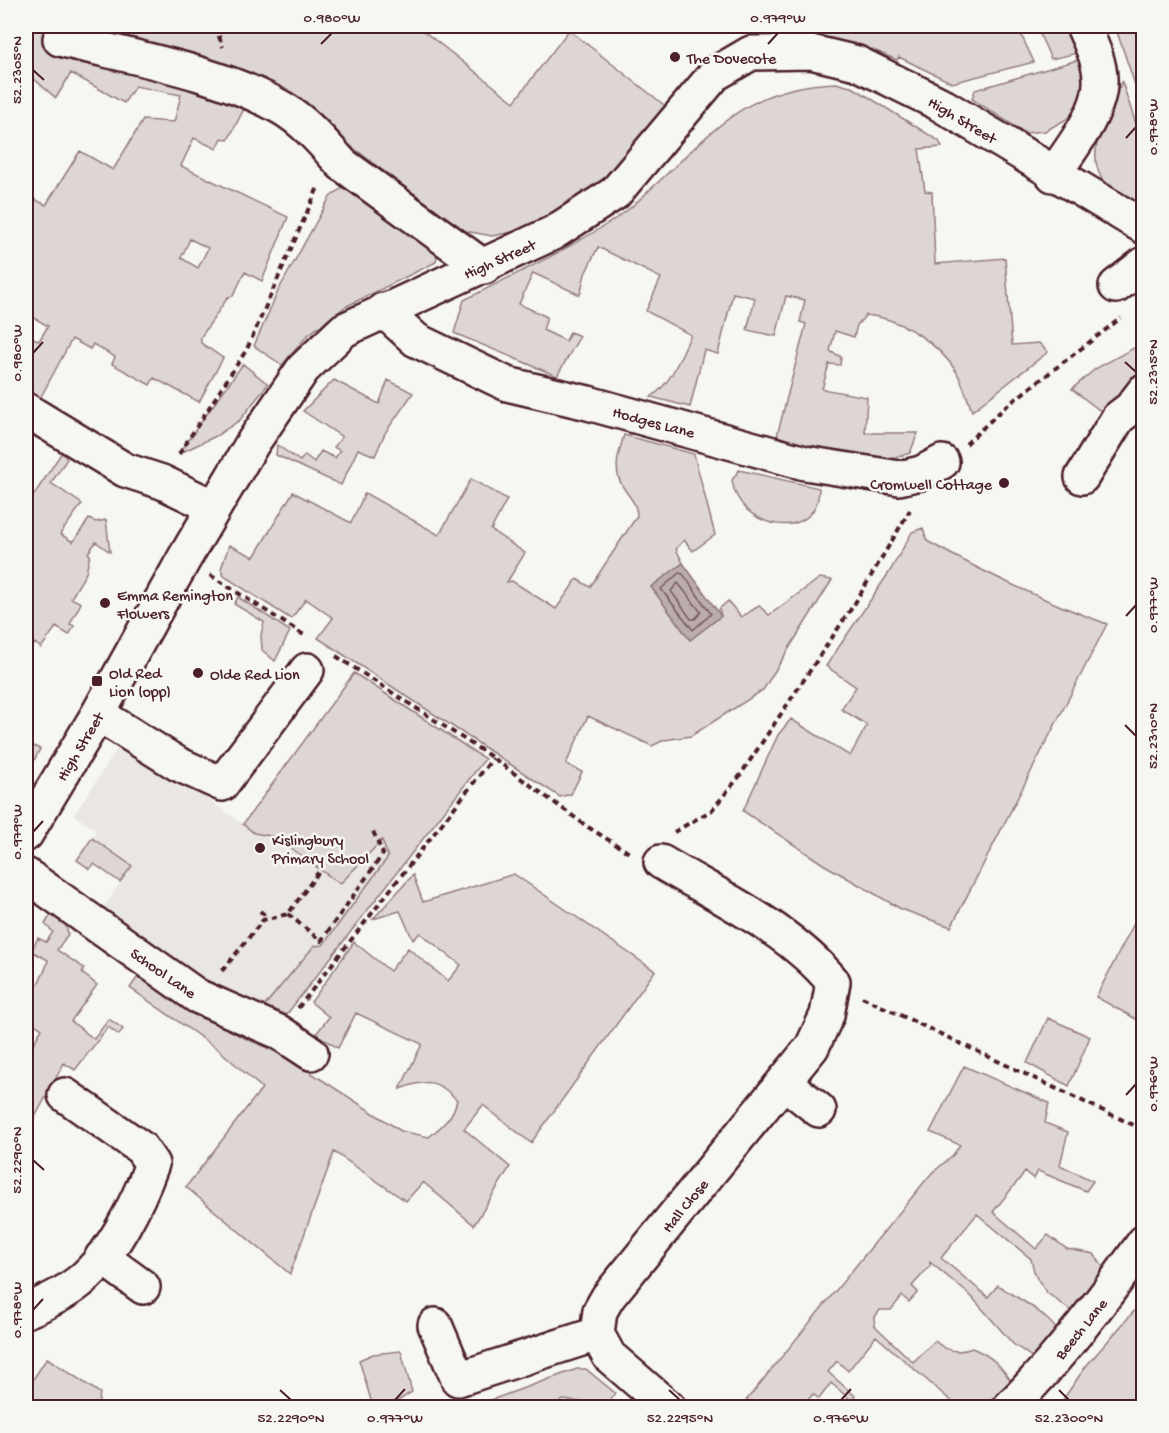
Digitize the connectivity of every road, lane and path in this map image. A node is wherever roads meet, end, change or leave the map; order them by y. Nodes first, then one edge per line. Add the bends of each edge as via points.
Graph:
1 (1083, 26) edge
2 (60, 39) dead end
3 (747, 39) edge
4 (334, 155) junction
5 (1053, 175) junction
6 (1143, 227) edge
7 (1143, 264) edge
8 (484, 267) junction
9 (1123, 299) joint
10 (383, 310) junction
11 (1143, 391) edge
12 (26, 410) edge
13 (178, 454) dead end
14 (942, 462) joint
15 (1082, 477) dead end
16 (912, 505) dead end
17 (214, 507) junction
18 (184, 559) junction
19 (315, 653) junction
20 (98, 714) junction
21 (493, 758) junction
22 (372, 829) dead end
23 (26, 834) edge
24 (661, 862) junction
25 (320, 870) dead end
26 (26, 875) edge
27 (260, 911) dead end
28 (288, 914) junction
29 (268, 919) junction
30 (833, 982) junction
31 (201, 997) junction
32 (279, 1032) junction
33 (311, 1053) dead end
34 (785, 1083) junction
35 (65, 1095) dead end
36 (819, 1110) dead end
37 (1143, 1130) edge
38 (1143, 1242) edge
39 (102, 1257) junction
40 (143, 1287) dead end
41 (26, 1311) edge
42 (435, 1325) dead end
43 (597, 1334) junction
44 (669, 1407) edge
45 (1009, 1407) edge

1 - 5 street via 1100,79 1097,97 1086,125
2 - 4 street via 215,80 282,108
3 - 5 street, High Street via 857,63 938,103
3 - 8 street, High Street via 615,193 553,233
4 - 8 street
4 - 13 path via 247,349
5 - 6 street, High Street
7 - 9 street
8 - 10 street, High Street
9 - 14 path
10 - 14 street, Hodges Lane via 416,340 507,384 805,462 899,478
10 - 17 street, High Street via 344,330 303,369
11 - 15 street via 1118,418
12 - 17 street via 125,471 162,482
16 - 24 path via 855,603 739,777 711,810 662,838
17 - 18 street, High Street
18 - 19 path
18 - 20 street, High Street
19 - 20 street via 222,784 178,764
19 - 21 path
20 - 23 street, High Street
21 - 24 path via 626,852
21 - 32 path
22 - 28 path via 383,854 321,941
24 - 30 street via 791,941 814,959
25 - 28 path
26 - 31 street, School Lane
27 - 29 path
28 - 29 path
29 - 31 path via 263,920
30 - 34 street, Hall Close via 828,1015 812,1047
30 - 37 path
31 - 32 street, School Lane
32 - 33 street, School Lane
34 - 36 street
34 - 43 street, Hall Close via 608,1297 600,1311
35 - 39 street via 141,1148 152,1164 140,1197
38 - 45 street, Beech Lane via 1103,1300 1036,1381
39 - 40 street
39 - 41 street via 79,1282
42 - 43 street via 458,1379
43 - 44 street via 609,1356

